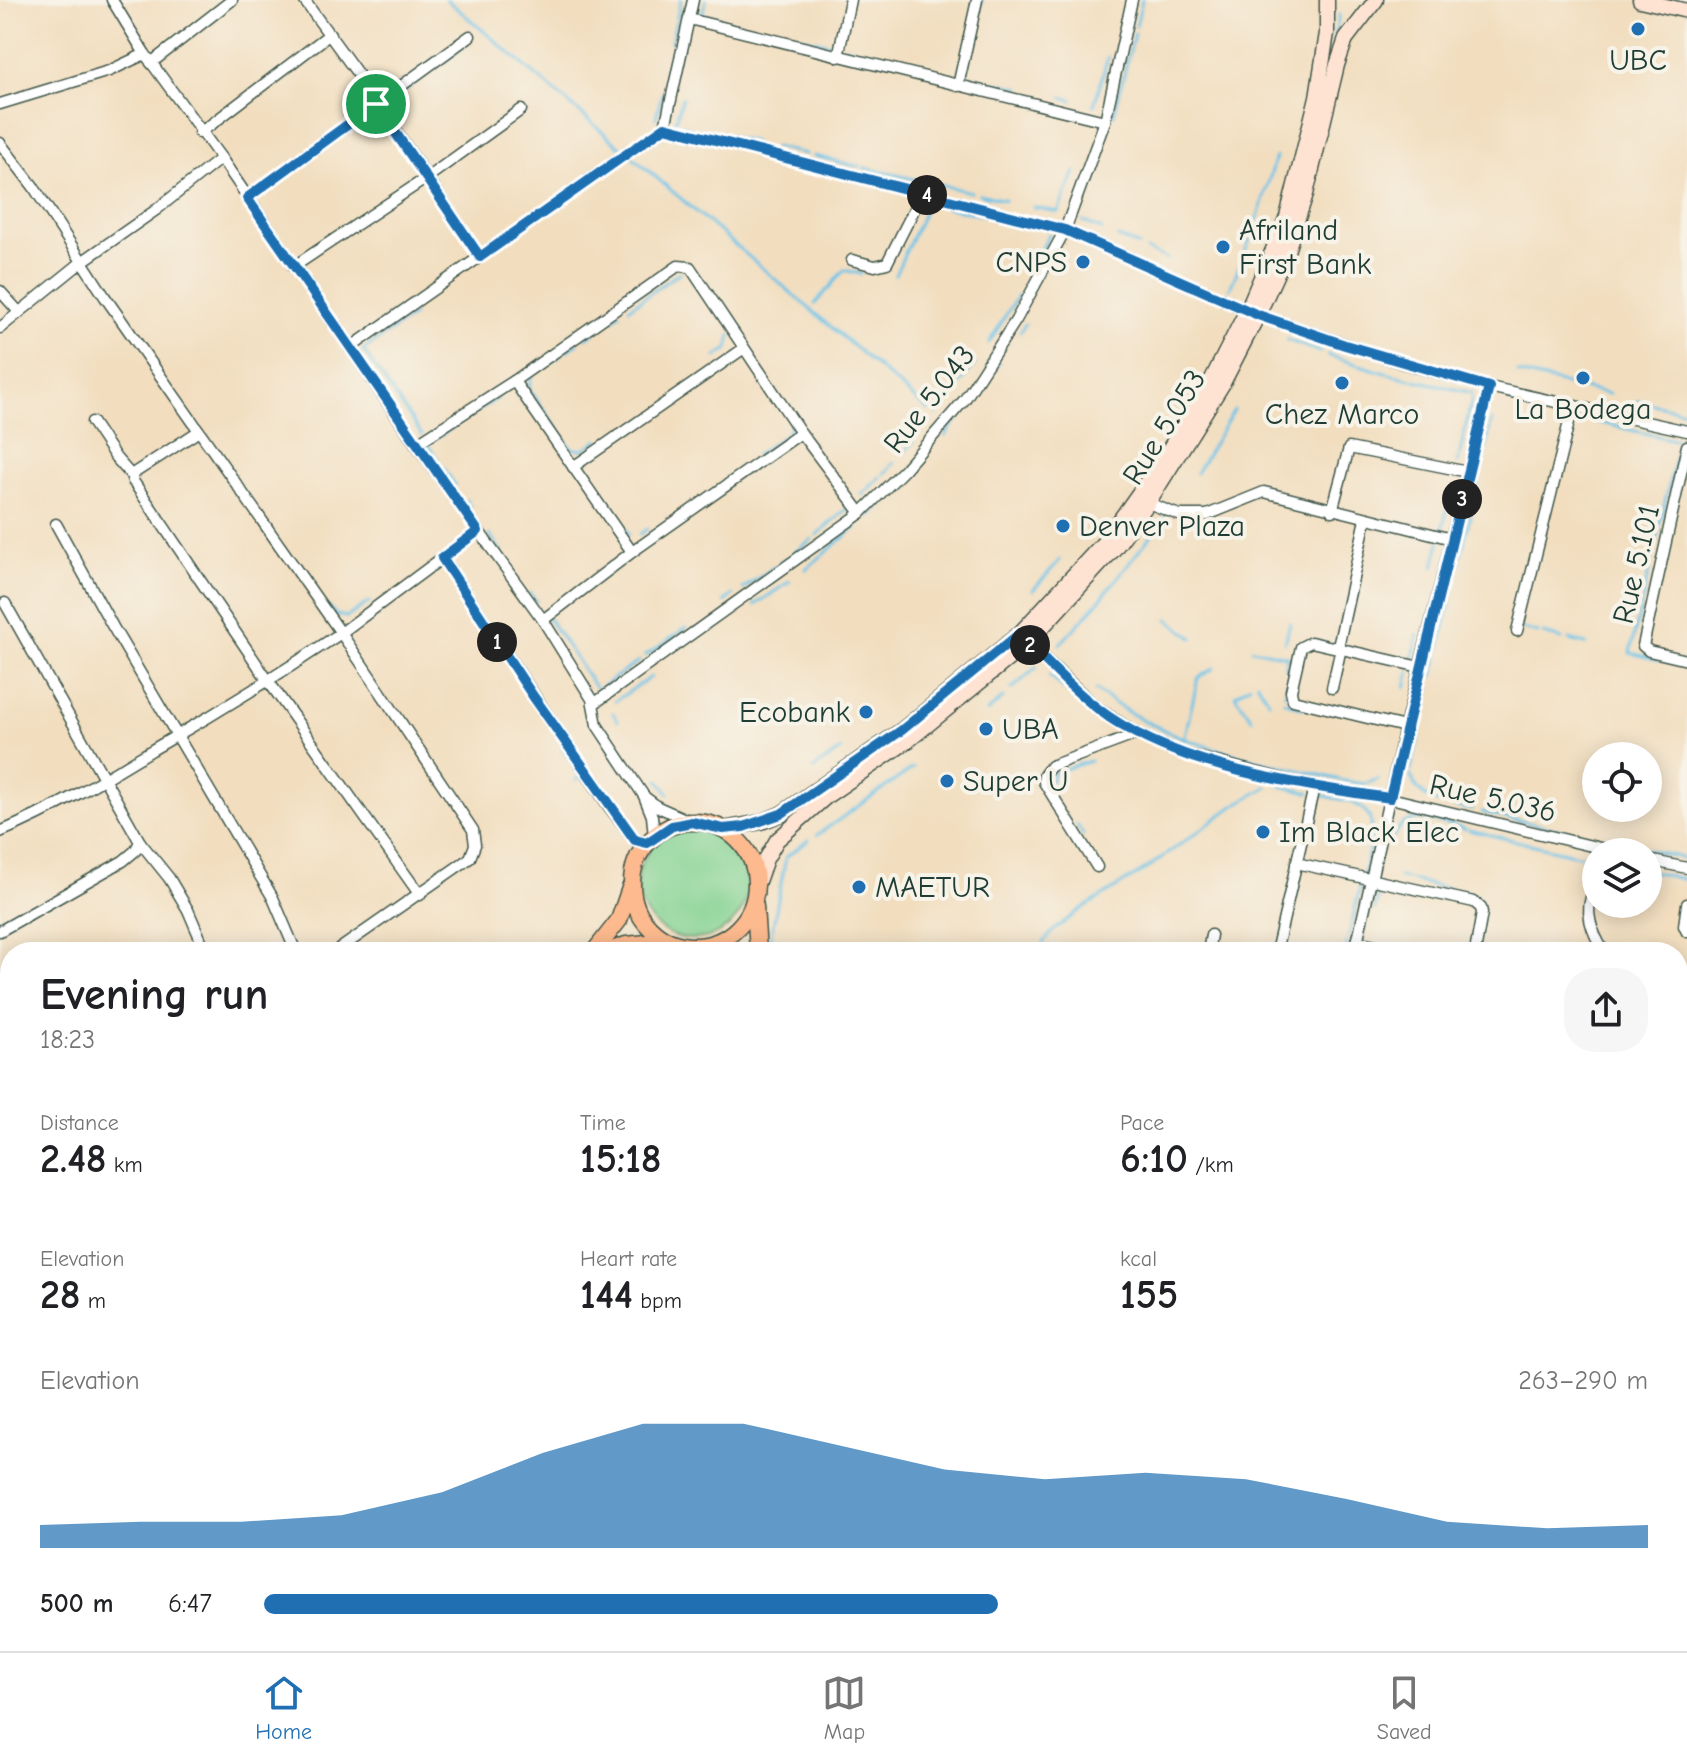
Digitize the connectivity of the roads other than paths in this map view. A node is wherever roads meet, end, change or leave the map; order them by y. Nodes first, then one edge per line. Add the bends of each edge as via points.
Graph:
1 (112, 0) edge
2 (232, 0) edge
3 (304, 0) edge
4 (693, 0) edge
5 (850, 0) edge
6 (977, 0) edge
7 (1132, 0) edge
8 (1327, 0) edge
9 (1376, 0) edge
10 (1640, 0) edge
11 (1687, 11) edge
12 (689, 19) junction
13 (330, 34) junction
14 (470, 36) dead end
15 (838, 57) junction
16 (148, 59) junction
17 (958, 86) junction
18 (0, 104) edge
19 (376, 104) junction
20 (521, 110) dead end
21 (1105, 121) junction
22 (665, 127) junction
23 (200, 133) junction
24 (0, 143) edge
25 (221, 158) junction
26 (428, 177) junction
27 (922, 194) junction
28 (247, 198) junction
29 (1065, 230) junction
30 (480, 257) junction
31 (852, 260) dead end
32 (83, 261) junction
33 (293, 267) junction
34 (0, 291) edge
35 (19, 312) junction
36 (1253, 312) junction
37 (0, 328) edge
38 (350, 348) junction
39 (743, 349) junction
40 (514, 381) junction
41 (1489, 387) junction
42 (1573, 406) junction
43 (92, 422) dead end
44 (199, 431) junction
45 (1687, 431) edge
46 (801, 433) junction
47 (416, 444) junction
48 (1687, 446) edge
49 (573, 467) junction
50 (1468, 472) junction
51 (131, 475) junction
52 (1148, 503) junction
53 (1332, 511) junction
54 (861, 513) junction
55 (1366, 519) junction
56 (56, 524) dead end
57 (478, 531) junction
58 (1452, 539) junction
59 (632, 552) junction
60 (442, 558) junction
61 (5, 603) dead end
62 (543, 620) junction
63 (1517, 631) dead end
64 (341, 633) junction
65 (1024, 638) junction
66 (1339, 648) junction
67 (1687, 660) edge
68 (1420, 667) junction
69 (269, 682) junction
70 (1332, 688) dead end
71 (595, 703) junction
72 (1405, 727) junction
73 (1137, 734) junction
74 (177, 736) junction
75 (103, 779) junction
76 (1314, 787) junction
77 (644, 796) junction
78 (1390, 798) junction
79 (692, 822) junction
80 (723, 829) junction
81 (0, 832) edge
82 (651, 839) junction
83 (140, 842) junction
84 (1582, 844) edge
85 (1296, 863) junction
86 (1662, 863) edge
87 (1097, 867) dead end
88 (1687, 868) edge
89 (1370, 880) junction
90 (631, 883) junction
91 (756, 893) junction
92 (420, 895) junction
93 (1687, 904) edge
94 (1590, 918) edge
95 (0, 931) edge
96 (1687, 932) edge
97 (1211, 935) dead end
98 (669, 941) junction
99 (202, 942) edge
100 (292, 942) edge
101 (350, 942) edge
102 (602, 942) edge
103 (647, 942) edge
104 (674, 942) edge
105 (717, 942) edge
106 (758, 942) edge
107 (1210, 942) edge
108 (1278, 942) edge
109 (1357, 942) edge
110 (1477, 942) edge
111 (1599, 942) edge

1 - 16 street
2 - 16 street
3 - 13 street
4 - 12 street
5 - 15 street
6 - 17 street
7 - 21 street, Rue 5.043
8 - 36 main road, Rue 5.053 via 1317,97 1295,191
9 - 36 main road, Rue 5.053 via 1346,39 1298,221
10 - 11 main road
12 - 15 street
12 - 22 street
13 - 19 street
13 - 23 street
14 - 19 street
15 - 17 street
16 - 18 street
16 - 23 street
17 - 21 street
19 - 26 street
19 - 28 street
20 - 26 street
21 - 29 street, Rue 5.043
22 - 27 street
22 - 30 street
23 - 25 street
24 - 32 street
25 - 28 street
25 - 32 street
26 - 30 street
26 - 33 street
27 - 29 street
27 - 31 street via 887,263 875,266
28 - 33 street
29 - 36 street
29 - 54 street, Rue 5.043 via 965,399
30 - 38 street
32 - 35 street
32 - 44 street
33 - 38 street
34 - 35 street
35 - 37 street
36 - 41 street
36 - 52 main road, Rue 5.053 via 1197,429
36 - 65 main road, Rue 5.053 via 1148,480
38 - 47 street
39 - 40 street via 684,265
39 - 46 street
39 - 49 street
40 - 47 street
40 - 49 street
41 - 42 street
41 - 50 street
42 - 45 street
42 - 63 street
43 - 51 street
44 - 51 street
44 - 64 street
46 - 54 street
46 - 59 street
47 - 57 street
48 - 67 street, Rue 5.101 via 1643,642 1649,651
49 - 59 street
50 - 53 street via 1349,448
50 - 58 street
51 - 69 street
52 - 53 street via 1179,515 1207,515 1264,492
52 - 65 main road, Rue 5.053 via 1115,548
53 - 55 street
54 - 71 street, Rue 5.043
55 - 58 street
55 - 66 street
56 - 74 street
57 - 60 street
57 - 62 street
58 - 68 street
59 - 62 street
60 - 64 street
60 - 82 street via 610,808 635,840
61 - 75 street
62 - 71 street
64 - 69 street
64 - 92 street via 475,837 470,858
65 - 73 street, Rue 5.036 via 1079,694
65 - 80 main road, Rue 5.053 via 781,814
65 - 91 main road, Rue 5.053 via 909,740 790,827 766,859
66 - 68 street
66 - 70 street
66 - 72 street via 1303,644 1293,700
68 - 72 street
69 - 74 street
69 - 92 street
71 - 77 street via 597,725
72 - 78 street
73 - 76 street, Rue 5.036 via 1177,752
73 - 87 street via 1051,766 1044,775
74 - 75 street
74 - 100 street via 273,898
75 - 81 street
75 - 83 street
76 - 78 street, Rue 5.036
76 - 85 street
77 - 79 street
77 - 82 street via 652,816
78 - 84 street, Rue 5.036
78 - 89 street
79 - 80 main road
79 - 82 main road
80 - 91 main road via 748,853
82 - 90 main road via 638,855
83 - 95 street via 123,861
83 - 99 street via 169,878
85 - 89 street
85 - 108 street
86 - 88 street
89 - 109 street
89 - 110 street via 1478,904 1482,913
90 - 98 main road via 641,918
90 - 102 main road via 619,920
91 - 105 main road via 746,919
91 - 106 main road
92 - 101 street
93 - 96 street
94 - 111 street
97 - 107 street
98 - 103 main road
98 - 104 main road

